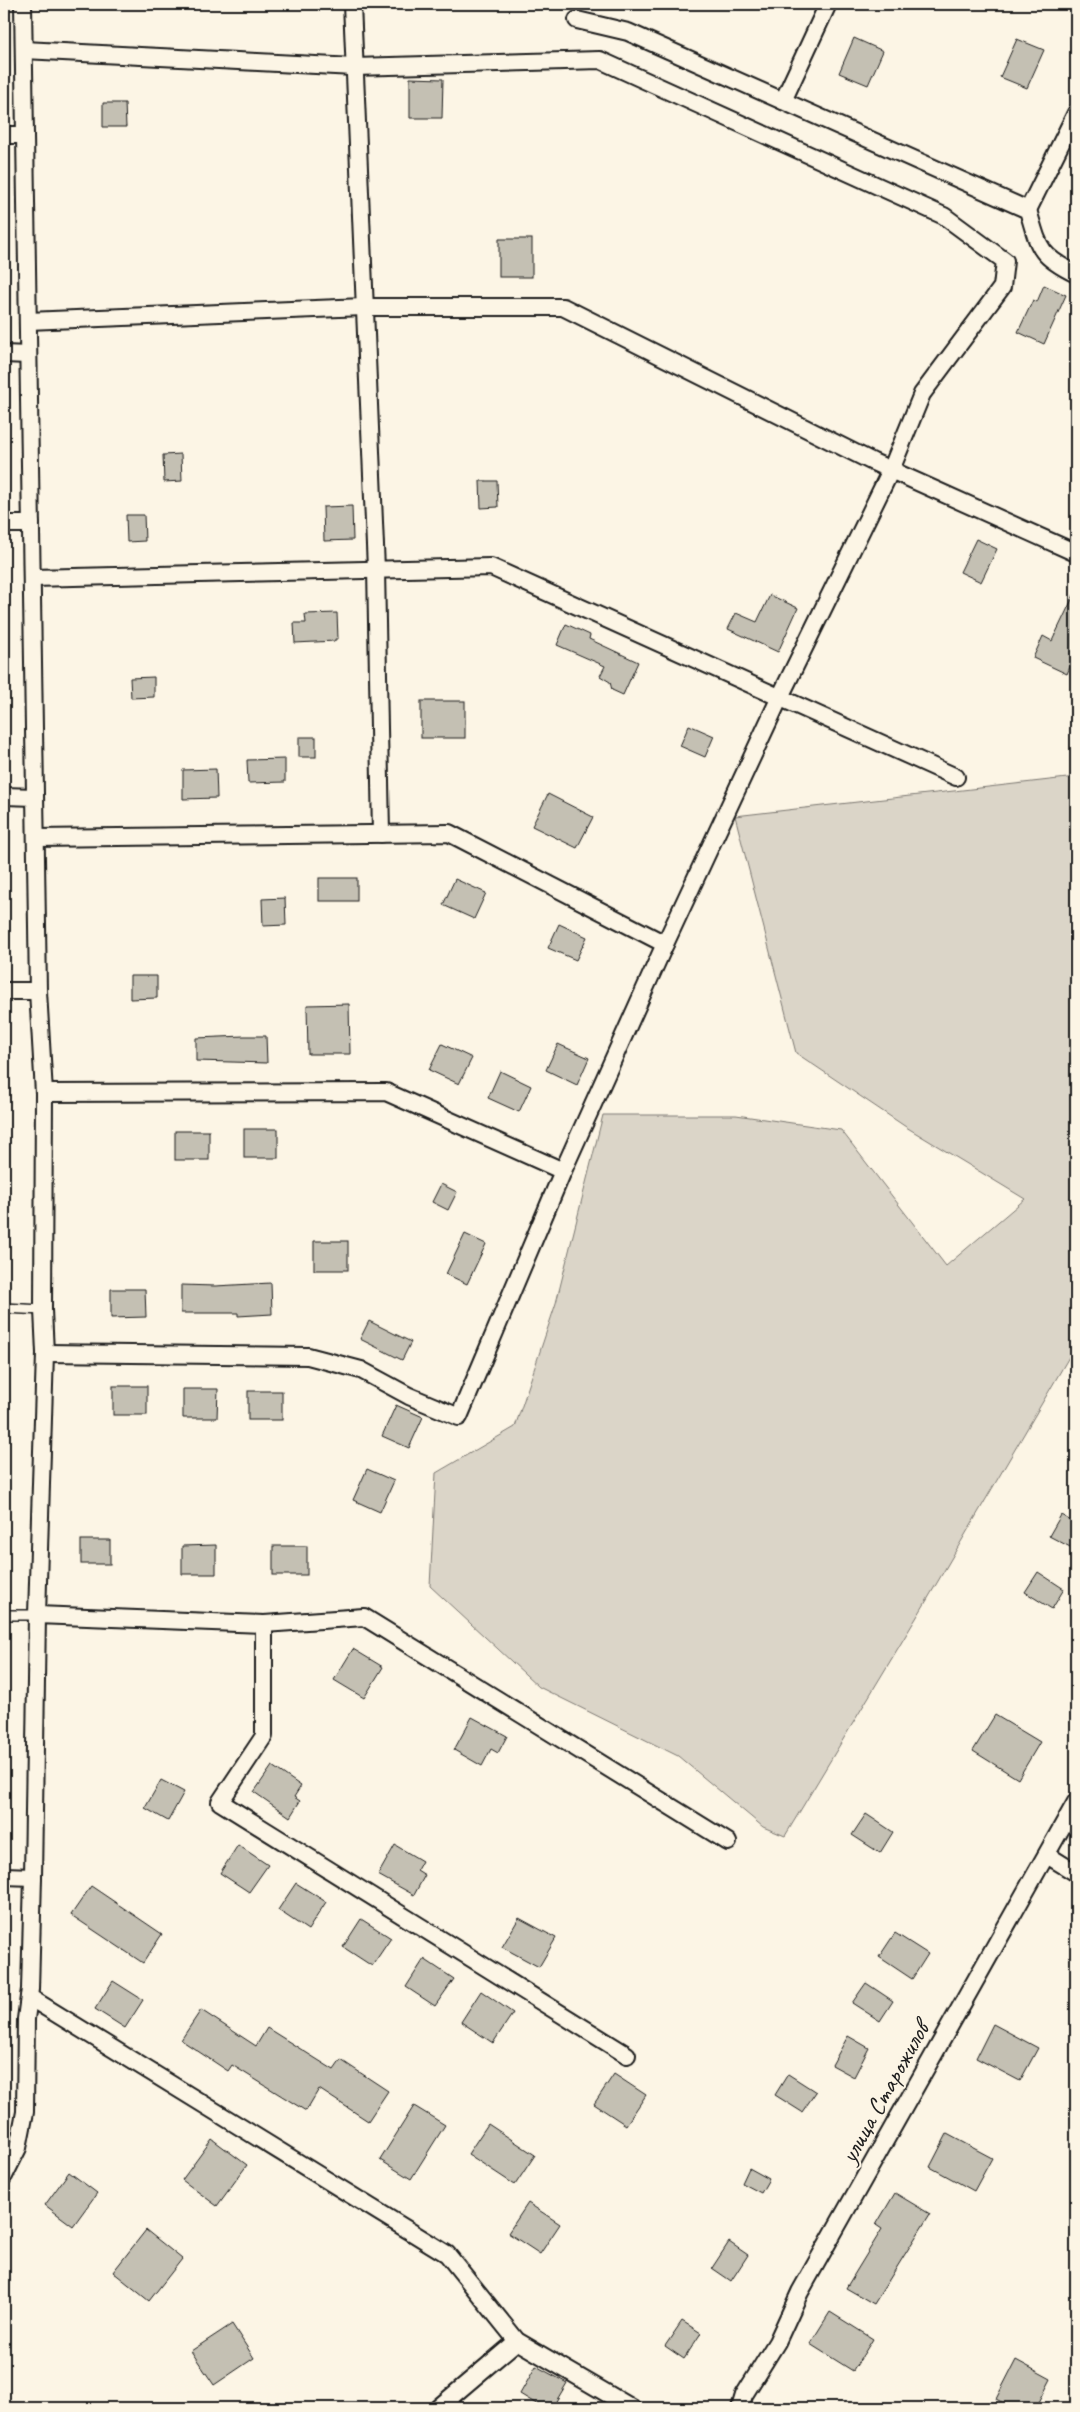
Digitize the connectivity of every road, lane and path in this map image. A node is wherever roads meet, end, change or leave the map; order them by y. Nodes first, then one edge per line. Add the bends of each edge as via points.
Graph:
1 (23, 4) edge
2 (352, 4) edge
3 (828, 4) edge
4 (577, 20) dead end
5 (24, 50) junction
6 (354, 67) junction
7 (783, 101) junction
8 (1076, 113) edge
9 (4, 135) edge
10 (25, 135) junction
11 (1028, 210) junction
12 (1076, 274) edge
13 (364, 307) junction
14 (28, 321) junction
15 (4, 354) edge
16 (28, 355) junction
17 (891, 470) junction
18 (4, 524) edge
19 (31, 524) junction
20 (1076, 554) edge
21 (376, 569) junction
22 (32, 578) junction
23 (780, 697) junction
24 (956, 777) dead end
25 (4, 796) edge
26 (35, 797) junction
27 (381, 834) junction
28 (36, 838) junction
29 (665, 944) junction
30 (4, 991) edge
31 (38, 991) junction
32 (44, 1092) junction
33 (563, 1171) junction
34 (4, 1308) edge
35 (43, 1310) junction
36 (46, 1353) junction
37 (4, 1615) edge
38 (37, 1615) junction
39 (264, 1624) junction
40 (1076, 1802) edge
41 (728, 1842) dead end
42 (1047, 1855) junction
43 (1076, 1873) edge
44 (4, 1876) edge
45 (33, 1877) junction
46 (29, 1997) junction
47 (626, 2055) dead end
48 (4, 2176) edge
49 (517, 2342) junction
50 (438, 2408) edge
51 (632, 2408) edge
52 (740, 2408) edge

1 - 5 street
2 - 6 street
3 - 7 street
4 - 7 street via 628,32
5 - 6 street
5 - 10 street
6 - 13 street
6 - 17 street via 600,60 952,221 1005,261 1002,287 922,394
7 - 11 street
8 - 11 street
9 - 10 street
10 - 14 street
11 - 12 street via 1039,248 1055,264
13 - 14 street
13 - 17 street via 563,307
13 - 21 street
14 - 16 street
15 - 16 street
16 - 19 street
17 - 20 street
17 - 23 street
18 - 19 street
19 - 22 street
21 - 22 street
21 - 23 street via 491,567
21 - 27 street
22 - 26 street
23 - 24 street
23 - 29 street
25 - 26 street
26 - 28 street
27 - 28 street
27 - 29 street via 449,834
28 - 31 street
29 - 33 street
30 - 31 street
31 - 32 street
32 - 33 street via 386,1092
32 - 35 street
33 - 36 street via 459,1417 408,1396 361,1370 308,1356
34 - 35 lane
35 - 36 street
36 - 38 street
37 - 38 lane
38 - 39 street
38 - 45 street
39 - 41 street via 364,1617
39 - 47 street via 264,1736 220,1802
40 - 42 street, улица Старожилов
42 - 43 street
42 - 52 street, улица Старожилов via 800,2292 778,2342 744,2395
44 - 45 street
45 - 46 street
46 - 48 street via 25,2112 18,2148
46 - 49 street via 447,2254
49 - 50 street
49 - 51 street

